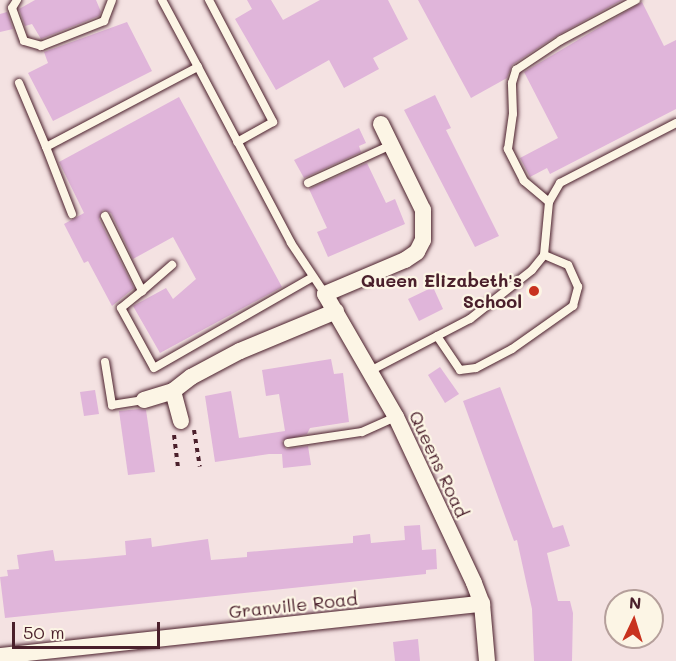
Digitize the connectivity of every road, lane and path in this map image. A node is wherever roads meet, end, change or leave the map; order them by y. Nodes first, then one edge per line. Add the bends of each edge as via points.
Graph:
1 (16, 0) edge
2 (112, 0) edge
3 (209, 0) edge
4 (636, 0) edge
5 (165, 1) edge
6 (198, 67) junction
7 (19, 83) dead end
8 (676, 123) edge
9 (381, 124) dead end
10 (237, 142) junction
11 (391, 145) junction
12 (46, 147) junction
13 (308, 183) dead end
14 (549, 202) junction
15 (72, 214) dead end
16 (105, 216) dead end
17 (544, 255) junction
18 (172, 265) dead end
19 (313, 277) junction
20 (142, 291) junction
21 (325, 294) junction
22 (336, 311) junction
23 (437, 336) junction
24 (105, 362) dead end
25 (370, 371) junction
26 (173, 391) junction
27 (144, 400) joint
28 (396, 417) junction
29 (181, 421) junction
30 (288, 442) dead end
31 (200, 467) dead end
32 (178, 470) dead end
33 (482, 604) junction
34 (0, 656) edge
35 (487, 661) edge

1 - 2 lane via 12,8 24,42 41,46 104,21
3 - 10 lane via 273,122
4 - 14 lane via 561,40 516,70 508,149 524,181
5 - 6 lane
6 - 10 lane
6 - 12 lane
7 - 12 lane
8 - 14 lane via 560,183
9 - 11 street
10 - 19 lane
11 - 13 lane
11 - 21 street via 423,210 423,240 405,260
12 - 15 lane
14 - 17 lane
16 - 20 lane
17 - 23 lane via 515,286 470,319
17 - 23 lane via 568,265 578,287 573,306 512,349 476,368 460,370
18 - 20 lane
19 - 20 lane via 153,368 121,308
19 - 21 lane
21 - 22 street, Queens Road
22 - 25 street, Queens Road
22 - 26 street via 240,351
23 - 25 lane
24 - 27 lane via 112,405
25 - 28 street, Queens Road
26 - 27 street
26 - 29 street
28 - 30 lane via 362,432
28 - 33 street, Queens Road
29 - 31 path via 193,420
29 - 32 path via 173,423
33 - 34 street, Granville Road
33 - 35 street, Queens Road

